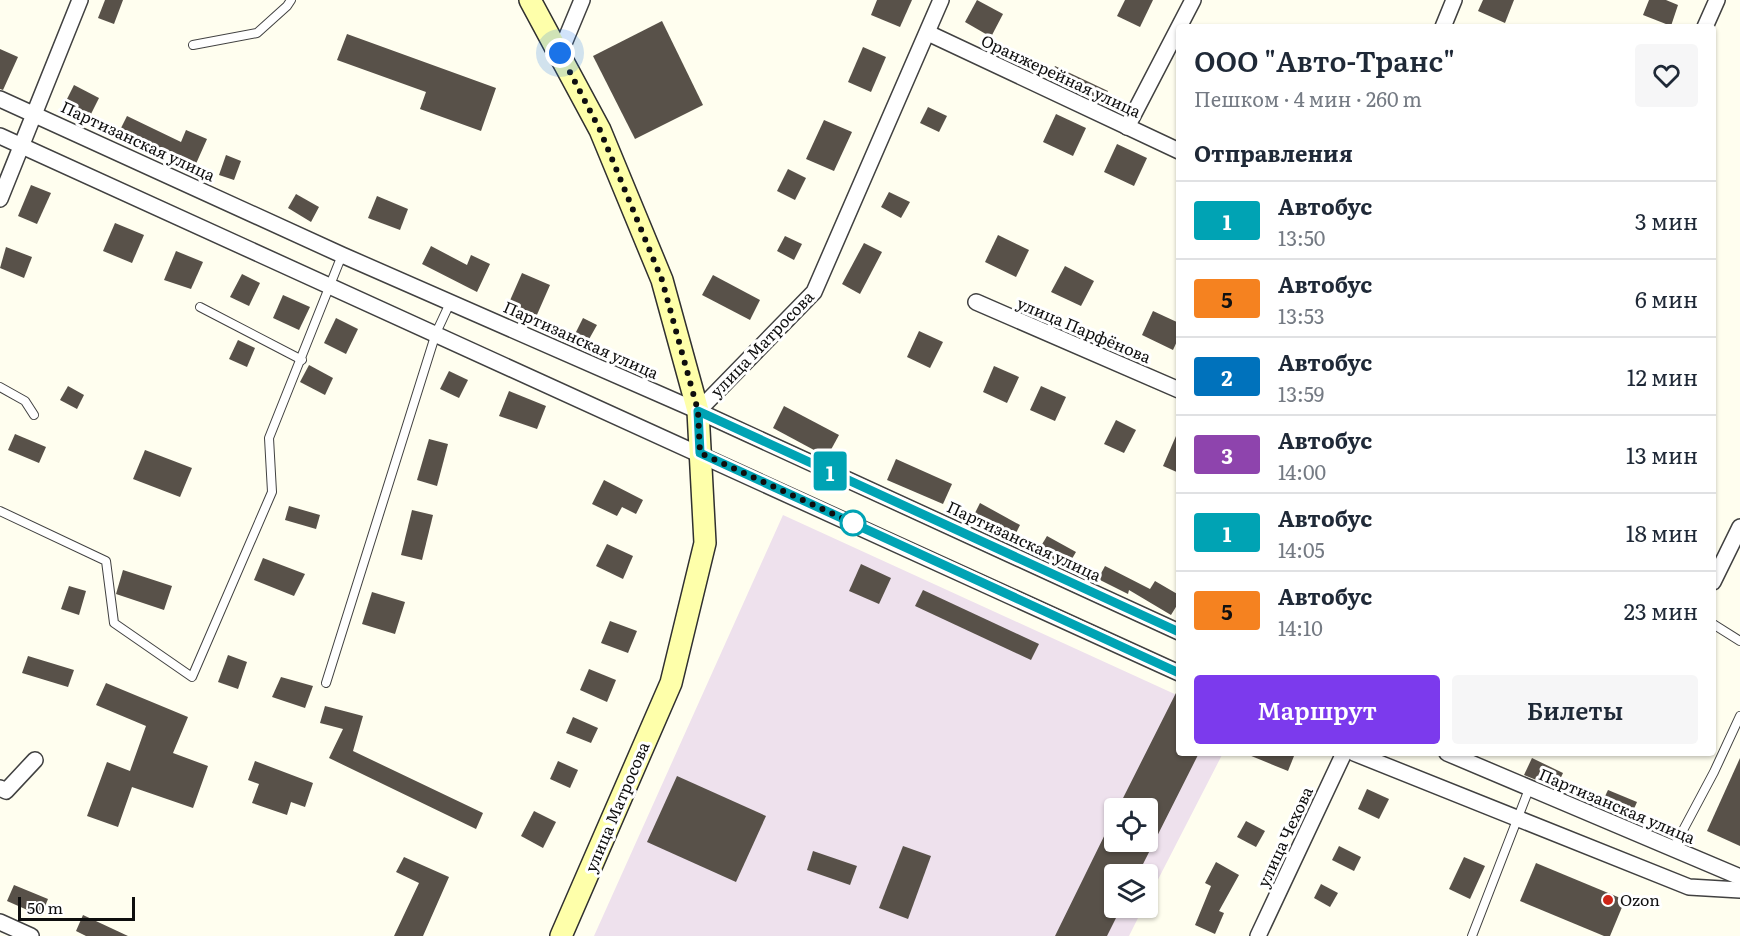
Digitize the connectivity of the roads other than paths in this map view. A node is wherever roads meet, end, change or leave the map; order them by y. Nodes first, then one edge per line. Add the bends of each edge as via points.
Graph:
1 (80, 0) edge
2 (291, 0) edge
3 (530, 0) edge
4 (582, 0) edge
5 (941, 0) edge
6 (1193, 0) edge
7 (1454, 0) edge
8 (1717, 0) edge
9 (1181, 24) edge
10 (1444, 24) edge
11 (1706, 24) edge
12 (928, 33) junction
13 (1176, 33) edge
14 (193, 45) dead end
15 (560, 53) junction
16 (0, 99) edge
17 (36, 114) junction
18 (1127, 127) junction
19 (0, 136) edge
20 (22, 146) junction
21 (1176, 150) edge
22 (0, 199) edge
23 (342, 255) junction
24 (329, 285) junction
25 (976, 302) dead end
26 (450, 303) junction
27 (200, 307) dead end
28 (435, 333) junction
29 (302, 360) junction
30 (0, 387) edge
31 (1176, 389) edge
32 (698, 411) junction
33 (34, 415) dead end
34 (700, 453) junction
35 (0, 511) edge
36 (1740, 527) edge
37 (1716, 576) edge
38 (1716, 626) edge
39 (1176, 631) edge
40 (1740, 641) edge
41 (1176, 672) edge
42 (326, 683) dead end
43 (1740, 716) edge
44 (1343, 756) edge
45 (1361, 756) edge
46 (1454, 756) edge
47 (35, 760) dead end
48 (0, 788) edge
49 (1529, 789) junction
50 (1518, 819) junction
51 (1672, 849) junction
52 (1740, 877) edge
53 (1740, 890) edge
54 (0, 922) edge
55 (31, 936) edge
56 (561, 936) edge
57 (1258, 936) edge
58 (1472, 936) edge

1 - 17 street
2 - 14 lane via 257,33
3 - 15 main road
4 - 15 street
5 - 12 street, улица Матросова
6 - 9 street
7 - 10 street
8 - 11 street
12 - 18 street, Оранжерейная улица
12 - 32 street, улица Матросова via 814,292
13 - 18 street
15 - 32 main road via 600,130 662,280
16 - 17 street, Партизанская улица
17 - 20 street
17 - 23 street, Партизанская улица
18 - 21 street, Оранжерейная улица
19 - 20 street
20 - 22 street
20 - 24 street
23 - 24 lane
23 - 26 street, Партизанская улица
24 - 28 street
24 - 29 lane
25 - 31 street, улица Парфёнова
26 - 28 lane
26 - 32 street, Партизанская улица
27 - 29 lane
28 - 34 street
28 - 42 lane
29 - 35 lane via 269,438 272,492 192,677 114,623 106,561
30 - 33 lane via 26,401
32 - 34 main road, улица Матросова
32 - 39 street, Партизанская улица
34 - 41 street
34 - 56 main road, улица Матросова via 705,543 671,683
36 - 37 street
38 - 40 lane
43 - 51 lane
44 - 57 street, улица Чехова
45 - 50 street
46 - 49 street, Партизанская улица
47 - 48 street via 6,791
49 - 50 lane
49 - 51 street, Партизанская улица
50 - 53 street via 1689,887
50 - 58 lane
51 - 52 street, Партизанская улица
54 - 55 street

